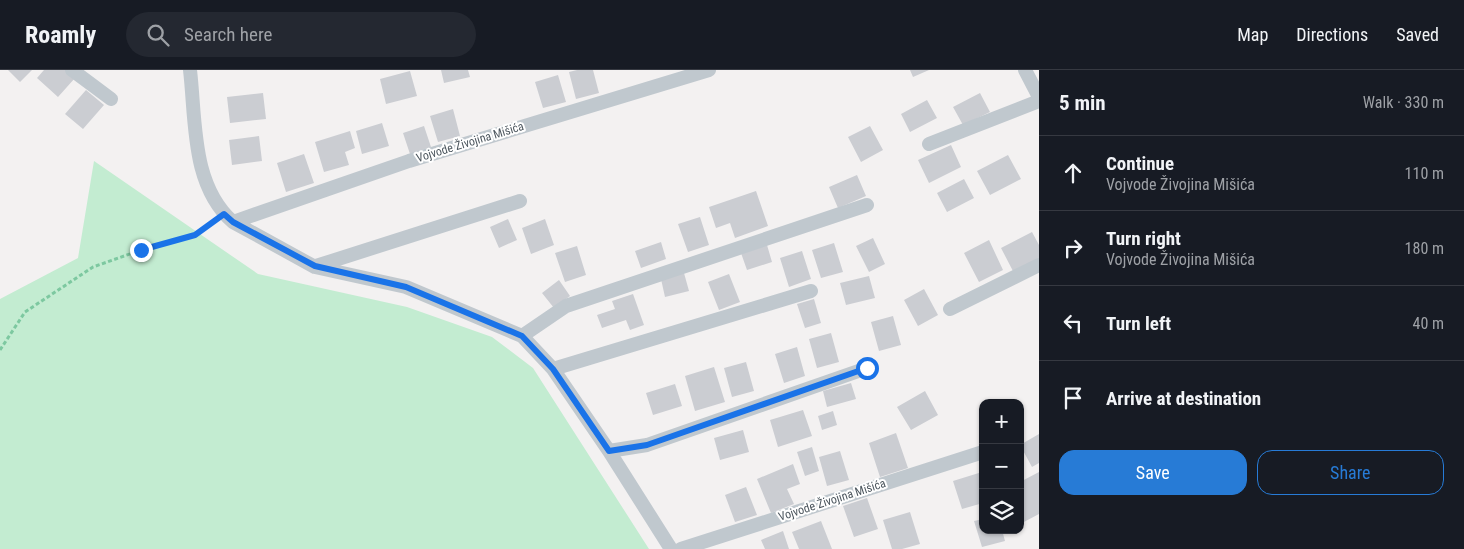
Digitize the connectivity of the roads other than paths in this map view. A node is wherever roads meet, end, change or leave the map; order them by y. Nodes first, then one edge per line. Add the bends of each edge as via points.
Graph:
1 (72, 70) edge
2 (190, 70) edge
3 (709, 70) edge
4 (1025, 70) edge
5 (1039, 97) edge
6 (111, 99) dead end
7 (1039, 101) edge
8 (929, 144) dead end
9 (520, 201) dead end
10 (867, 206) dead end
11 (228, 218) junction
12 (1039, 265) edge
13 (315, 266) junction
14 (811, 291) dead end
15 (950, 309) dead end
16 (522, 336) junction
17 (867, 368) dead end
18 (553, 369) junction
19 (609, 451) junction
20 (979, 453) edge
21 (671, 549) edge
22 (680, 549) edge

1 - 6 street
2 - 11 street via 201,167 210,196
3 - 11 street, Vojvode Živojina Mišića
4 - 5 street
7 - 8 street
9 - 13 street
10 - 16 street via 566,306
11 - 13 street
12 - 15 street
13 - 16 street via 406,287
14 - 18 street
16 - 18 street
17 - 19 street via 647,445
18 - 19 street
19 - 21 street
20 - 22 street, Vojvode Živojina Mišića

